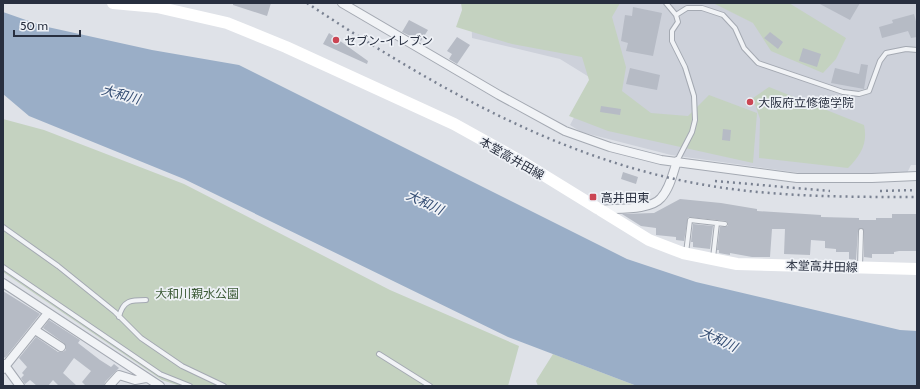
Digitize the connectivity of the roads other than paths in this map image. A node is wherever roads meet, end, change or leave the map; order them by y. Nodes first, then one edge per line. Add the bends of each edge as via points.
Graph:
1 (113, 3) edge
2 (342, 3) edge
3 (666, 3) edge
4 (676, 15) junction
5 (917, 50) edge
6 (677, 161) junction
7 (917, 176) edge
8 (599, 210) junction
9 (717, 223) junction
10 (725, 224) dead end
11 (3, 227) edge
12 (861, 231) dead end
13 (686, 254) junction
14 (713, 259) junction
15 (3, 267) edge
16 (860, 268) junction
17 (917, 269) edge
18 (3, 283) edge
19 (146, 300) dead end
20 (48, 313) junction
21 (119, 317) junction
22 (35, 330) junction
23 (61, 347) dead end
24 (379, 354) dead end
25 (4, 367) edge
26 (146, 378) junction
27 (20, 386) edge
28 (109, 386) edge
29 (160, 386) edge
30 (190, 386) edge
31 (224, 386) edge
32 (430, 386) edge

1 - 8 main road, 本堂高井田線 via 158,7 227,23 286,47 454,124 524,163
2 - 6 street via 565,131 610,147 661,160
3 - 4 lane
4 - 5 lane via 687,8 702,8 723,15 736,28 744,48 758,63 843,92 859,94 869,91 886,53 906,48
4 - 6 lane via 678,22 672,31 672,40 685,67 694,96 695,120 692,132
6 - 7 street via 797,178
6 - 8 street via 661,199 647,206
8 - 13 main road, 本堂高井田線 via 649,240
9 - 10 lane
9 - 13 lane via 690,220
9 - 14 lane
11 - 21 lane via 58,266
12 - 16 lane
13 - 14 main road, 本堂高井田線
14 - 16 main road, 本堂高井田線 via 737,264
15 - 30 lane via 160,374
16 - 17 main road, 本堂高井田線
18 - 20 street
19 - 21 lane via 131,300 121,308
20 - 22 street
20 - 26 street
21 - 31 lane via 141,338 182,366
22 - 23 street
22 - 25 street
24 - 32 lane
25 - 27 street
26 - 28 street via 135,380 119,375
26 - 29 street

